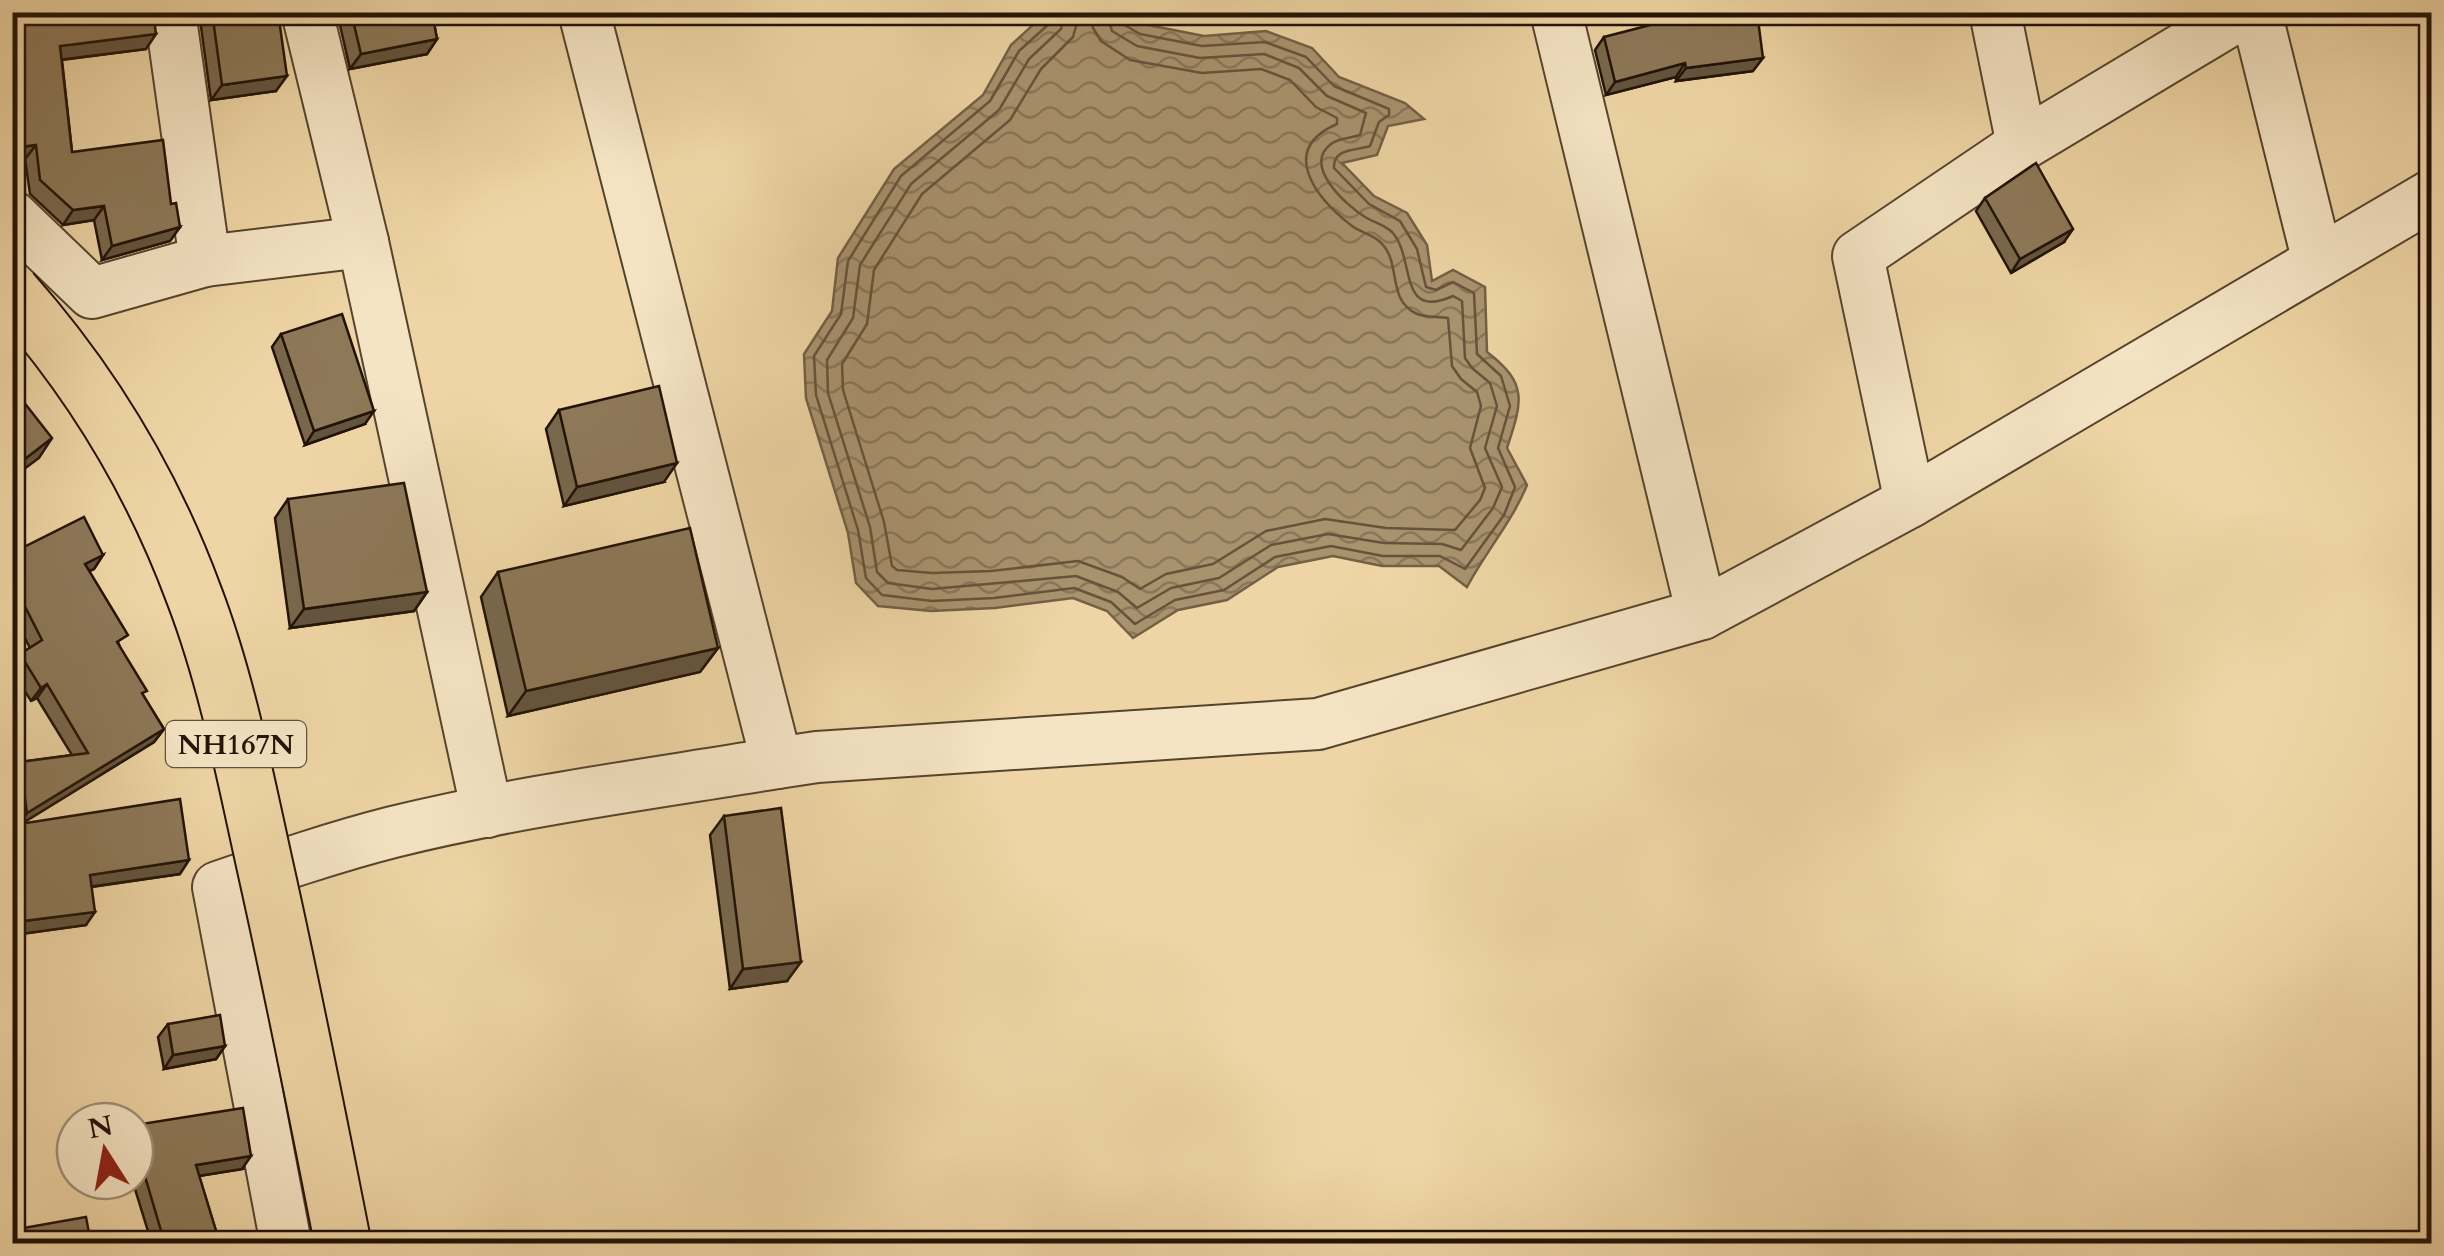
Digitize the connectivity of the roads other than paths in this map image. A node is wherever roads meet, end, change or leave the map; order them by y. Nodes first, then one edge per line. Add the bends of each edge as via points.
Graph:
1 (170, 12) edge
2 (307, 12) edge
3 (584, 12) edge
4 (1556, 12) edge
5 (1995, 12) edge
6 (2244, 12) edge
7 (2256, 12) edge
8 (2022, 145) junction
9 (2432, 195) edge
10 (12, 216) edge
11 (364, 242) junction
12 (205, 262) junction
13 (2318, 262) junction
14 (12, 292) edge
15 (1910, 502) junction
16 (1702, 614) junction
17 (778, 762) junction
18 (487, 812) junction
19 (286, 1244) edge
20 (343, 1244) edge

1 - 12 street
2 - 11 street
3 - 17 street
4 - 16 street
5 - 8 street
6 - 8 street
7 - 13 street
8 - 15 street via 1858,256
9 - 13 street
10 - 12 street via 92,293
11 - 12 street
11 - 18 street
13 - 15 street
14 - 20 highway, NH167N, bridge via 54,338 110,422 195,597 250,801
15 - 16 street
16 - 17 street via 1318,724
17 - 18 street
18 - 19 street via 315,853 218,887

